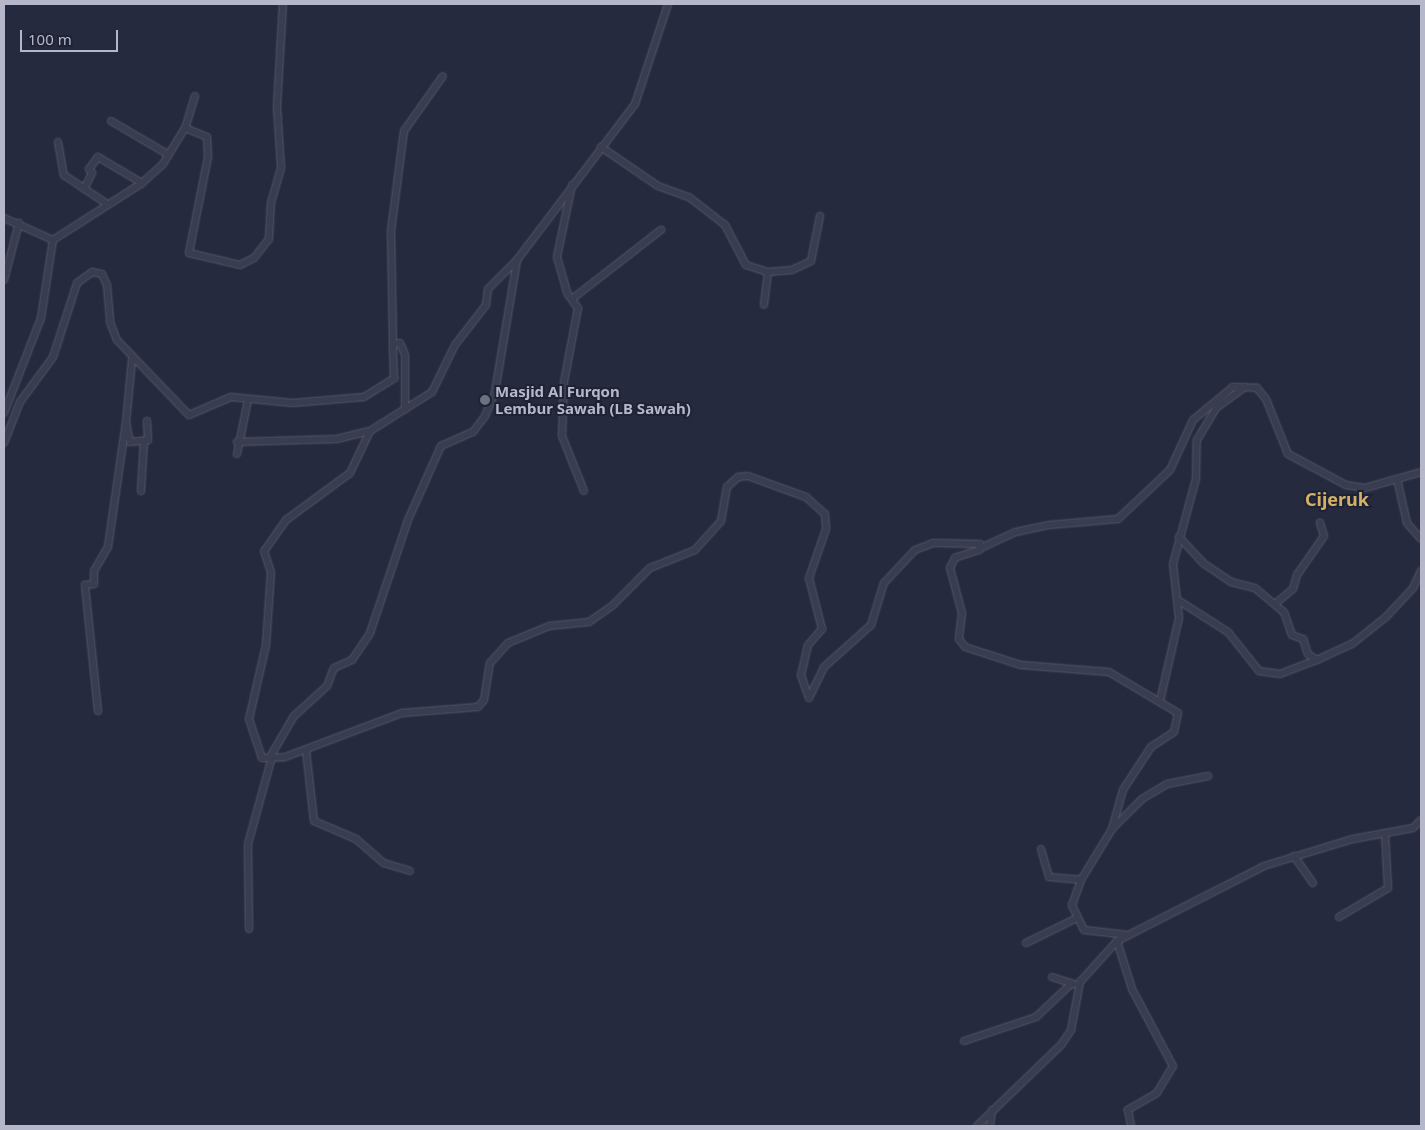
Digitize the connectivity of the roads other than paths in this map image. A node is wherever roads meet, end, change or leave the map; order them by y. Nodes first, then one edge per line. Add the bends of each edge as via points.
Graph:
1 (283, 4) edge
2 (668, 4) edge
3 (443, 76) dead end
4 (195, 96) dead end
5 (112, 120) dead end
6 (185, 128) junction
7 (58, 142) dead end
8 (601, 147) junction
9 (169, 155) junction
10 (142, 183) junction
11 (573, 183) junction
12 (84, 189) junction
13 (107, 204) junction
14 (820, 216) dead end
15 (4, 218) edge
16 (19, 223) junction
17 (661, 230) dead end
18 (53, 240) junction
19 (517, 260) junction
20 (768, 272) junction
21 (4, 280) edge
22 (572, 299) junction
23 (764, 305) dead end
24 (393, 344) junction
25 (132, 360) junction
26 (1247, 386) junction
27 (248, 400) junction
28 (405, 409) junction
29 (4, 412) edge
30 (147, 421) dead end
31 (126, 422) junction
32 (370, 432) junction
33 (144, 441) junction
34 (237, 442) junction
35 (4, 443) edge
36 (237, 454) dead end
37 (1421, 472) edge
38 (1396, 479) junction
39 (141, 490) dead end
40 (584, 491) dead end
41 (1320, 523) dead end
42 (1179, 537) junction
43 (1421, 539) edge
44 (981, 548) junction
45 (1421, 571) edge
46 (1181, 602) junction
47 (1275, 604) junction
48 (1318, 660) junction
49 (1160, 701) junction
50 (98, 711) dead end
51 (306, 750) junction
52 (271, 757) junction
53 (1208, 776) dead end
54 (1421, 820) edge
55 (1112, 829) junction
56 (1385, 833) junction
57 (1041, 849) dead end
58 (1294, 856) junction
59 (410, 872) dead end
60 (1081, 880) junction
61 (1313, 883) dead end
62 (1339, 917) dead end
63 (1077, 918) junction
64 (249, 929) dead end
65 (1132, 935) junction
66 (1117, 941) junction
67 (1026, 943) dead end
68 (1052, 977) dead end
69 (1080, 982) junction
70 (1071, 984) junction
71 (964, 1040) dead end
72 (992, 1109) junction
73 (977, 1126) edge
74 (990, 1126) edge
75 (1131, 1126) edge

1 - 6 street via 277,107 281,167 271,203 269,239 254,258 240,265 189,255 205,180 207,140
2 - 8 street via 635,104
3 - 24 street via 404,131 390,231
4 - 6 street
5 - 9 street
6 - 9 street
7 - 12 street via 64,175
8 - 11 street
8 - 20 street via 658,186 689,196 711,212 725,226 746,265
9 - 10 street
10 - 12 street via 100,157 90,168 92,174
10 - 13 street
11 - 19 street
11 - 22 street via 557,257
12 - 13 street
13 - 18 street
14 - 20 street via 811,261 792,270
15 - 16 street
16 - 18 street
16 - 21 street
17 - 22 street
18 - 29 street via 41,318
19 - 28 street via 488,288 486,305 456,345 432,392
19 - 52 street via 495,392 485,416 474,432 441,446 408,520 370,633 352,660 334,668 327,686 294,716
20 - 23 street
22 - 40 street via 578,321 564,382 562,436
24 - 27 street via 394,378 364,397 293,403
24 - 28 street via 400,343 405,355
25 - 27 street via 189,415 231,398
25 - 31 street
25 - 35 street via 110,322 105,279 96,272 85,274 74,288 53,357 20,402
26 - 38 street via 1266,399 1282,445 1294,458 1356,488
26 - 42 street via 1216,408 1202,430 1196,478
26 - 44 street via 1233,387 1207,404 1182,439 1170,470 1118,519 1049,525 1016,532
27 - 34 street
28 - 32 street
30 - 33 street
31 - 33 street via 130,442
31 - 50 street via 108,547 94,571 94,584 85,586
32 - 34 street via 331,439
32 - 52 street via 350,473 286,520 264,552 271,572 266,646 249,724 258,754
33 - 39 street
34 - 36 street
37 - 38 street
38 - 43 street via 1407,523
41 - 47 street via 1324,536 1297,575 1293,589
42 - 46 street via 1173,564
42 - 47 street via 1203,563 1231,582 1255,588
44 - 49 street via 955,558 950,568 962,612 962,645 1021,665 1109,672
44 - 51 street via 933,544 916,550 884,583 870,625 824,668 813,696 808,698 801,676 803,657 822,629 810,578 826,529 825,514 806,497 748,476 738,476 727,487 721,520 695,550 650,568 589,622 549,626 508,643 490,663 484,700 478,707 402,713
45 - 48 street via 1413,588 1386,617 1352,644
46 - 48 street via 1228,632 1259,671 1280,674
46 - 49 street
47 - 48 street via 1287,615 1292,635 1304,639 1308,654
49 - 55 street via 1178,713 1177,727 1155,743 1125,785
51 - 52 street
51 - 59 street via 314,820 356,839 384,863
52 - 64 street via 248,844
53 - 55 street via 1167,784 1142,799
54 - 56 street via 1413,828
55 - 60 street
56 - 58 street
56 - 62 street via 1388,888
57 - 60 street via 1049,877
58 - 61 street
58 - 65 street via 1264,866
60 - 63 street via 1072,905
63 - 65 street via 1088,932
63 - 67 street
65 - 66 street
66 - 69 street via 1092,963
66 - 75 street via 1132,989 1173,1066 1156,1093 1128,1110
68 - 70 street
69 - 70 street
69 - 72 street via 1071,1030
70 - 71 street via 1036,1017
72 - 73 street
72 - 74 street

